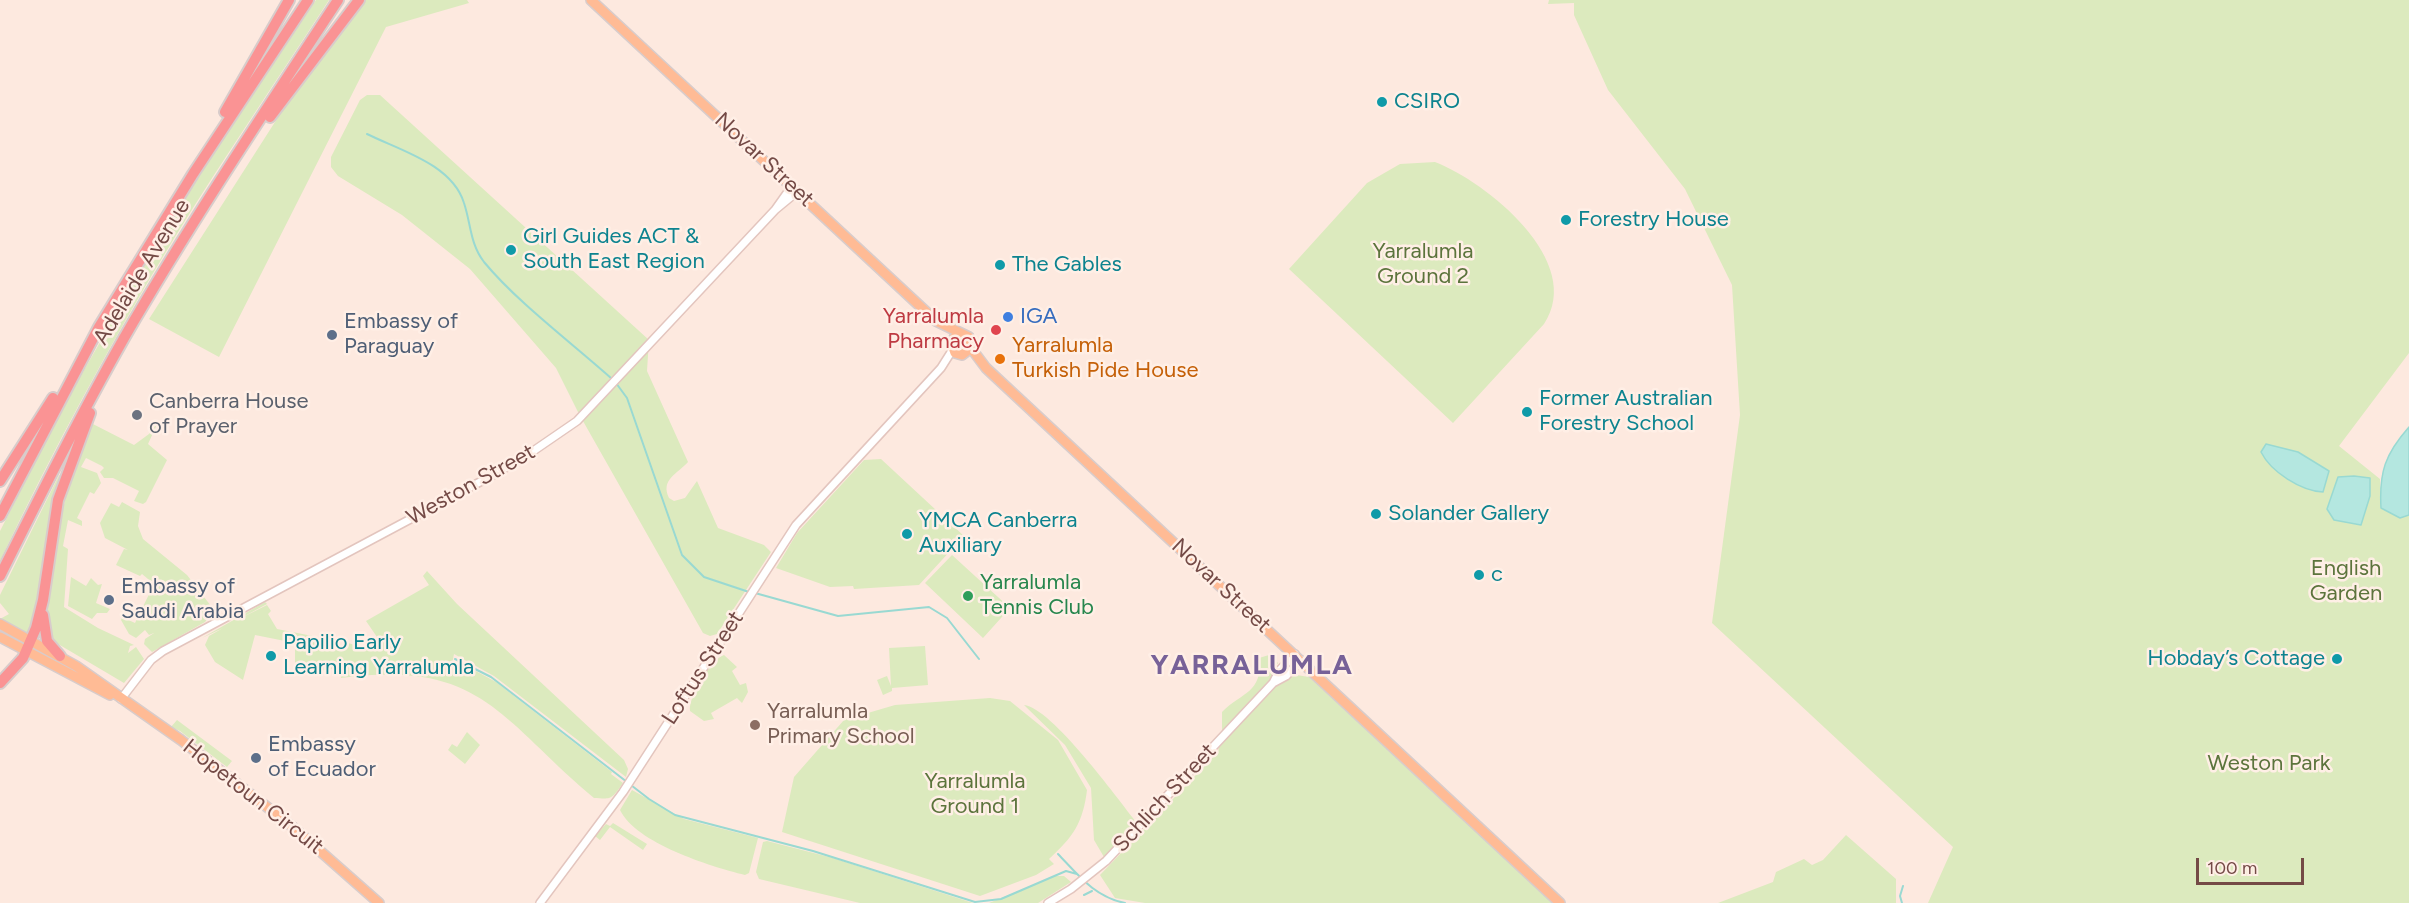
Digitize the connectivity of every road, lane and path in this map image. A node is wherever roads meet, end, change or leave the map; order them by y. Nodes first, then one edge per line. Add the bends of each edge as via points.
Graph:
1 (289, 0) edge
2 (308, 0) edge
3 (338, 0) edge
4 (359, 0) edge
5 (591, 0) edge
6 (227, 170) junction
7 (194, 174) junction
8 (795, 189) junction
9 (936, 321) junction
10 (99, 327) junction
11 (960, 335) junction
12 (960, 350) junction
13 (106, 370) junction
14 (0, 481) edge
15 (0, 516) edge
16 (0, 576) edge
17 (43, 600) junction
18 (0, 624) edge
19 (0, 637) edge
20 (31, 640) junction
21 (26, 651) junction
22 (60, 656) junction
23 (1298, 657) junction
24 (0, 683) edge
25 (96, 684) junction
26 (121, 699) junction
27 (379, 903) edge
28 (540, 903) edge
29 (1048, 903) edge
30 (1560, 903) edge

1 - 7 highway
2 - 7 highway, Adelaide Avenue
3 - 6 highway, Adelaide Avenue
4 - 6 highway via 288,90 250,146
5 - 8 main road, Novar Street
6 - 13 highway, Adelaide Avenue
7 - 10 highway, Adelaide Avenue
8 - 9 main road, Novar Street
8 - 26 street, Weston Street via 577,421 526,456 163,651 151,660
9 - 11 main road, Novar Street
9 - 12 main road, Novar Street
10 - 14 highway
10 - 15 highway, Adelaide Avenue
11 - 12 main road via 954,338
11 - 12 main road, Novar Street via 969,337
12 - 23 main road, Novar Street via 986,368
12 - 28 street, Loftus Street via 796,525 629,783
13 - 16 highway, Adelaide Avenue
13 - 17 highway via 58,500
17 - 20 highway
17 - 22 highway via 46,638
18 - 20 main road, Hopetoun Circuit
19 - 21 main road, Hopetoun Circuit
20 - 21 highway
20 - 22 main road, Hopetoun Circuit
21 - 24 highway
21 - 25 main road, Hopetoun Circuit
22 - 25 main road, Hopetoun Circuit
23 - 29 street, Schlich Street via 1279,671 1273,683 1142,824 1090,874
23 - 30 main road, Novar Street
25 - 26 main road, Hopetoun Circuit
26 - 27 main road, Hopetoun Circuit via 254,795

